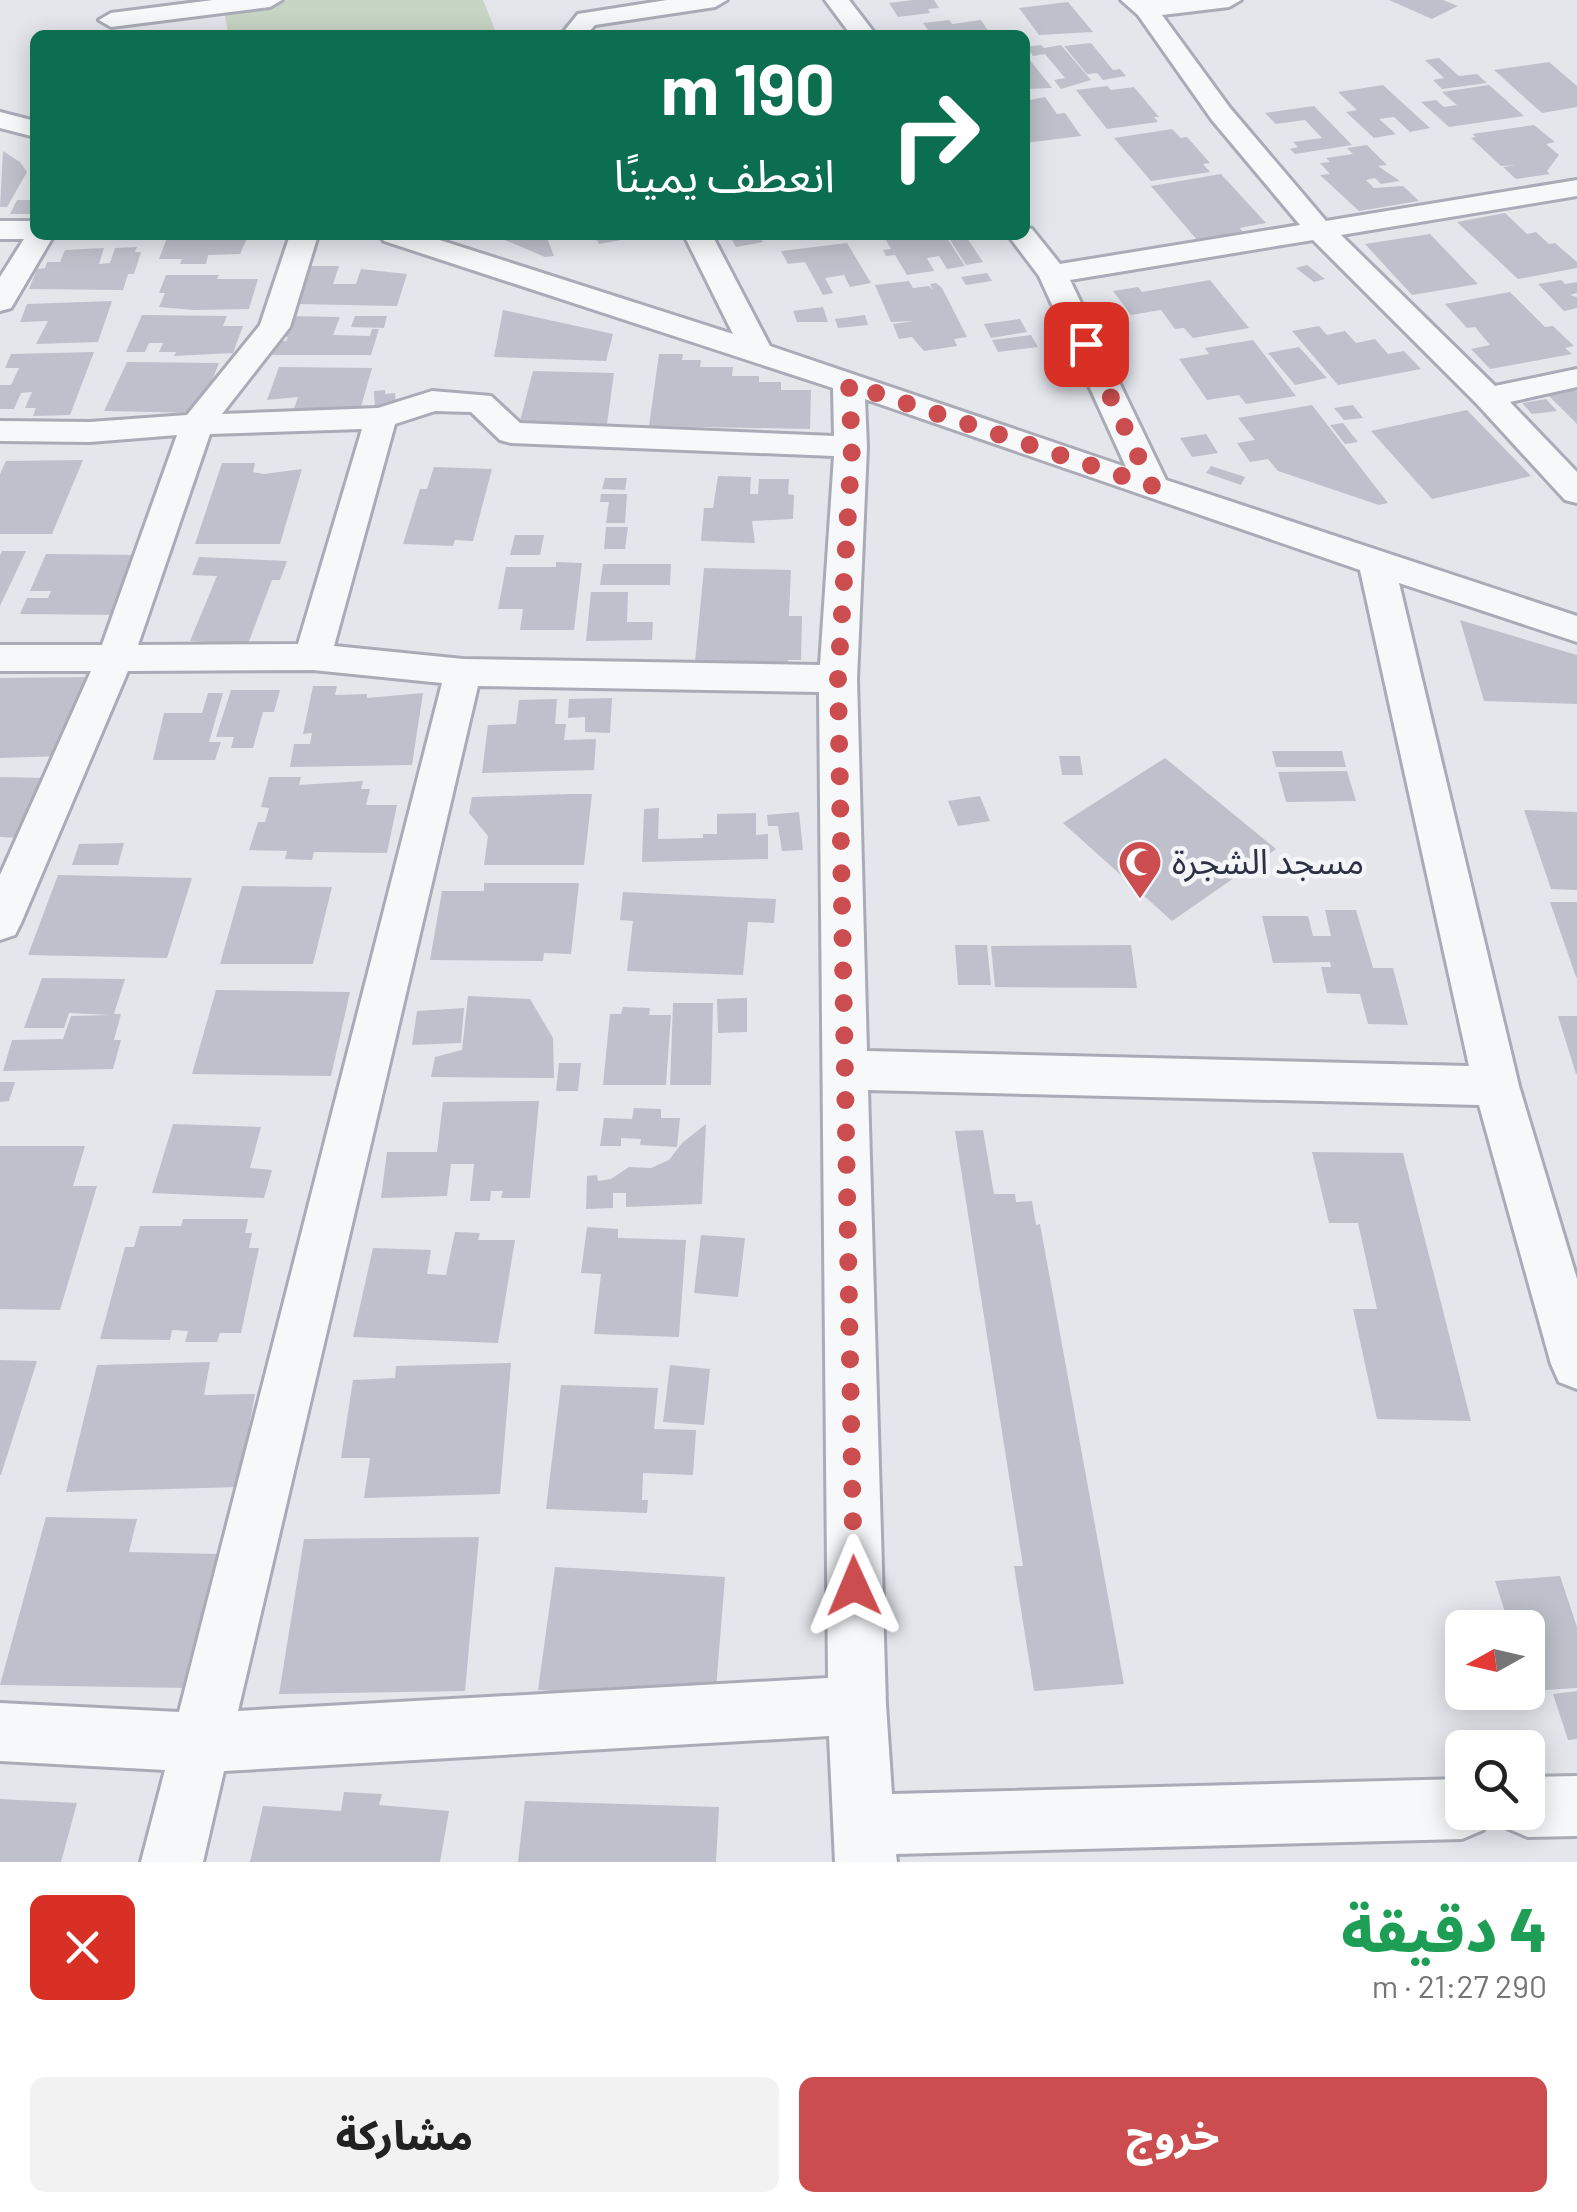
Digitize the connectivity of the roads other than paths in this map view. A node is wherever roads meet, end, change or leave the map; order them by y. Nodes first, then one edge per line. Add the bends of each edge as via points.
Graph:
1 (270, 0) edge
2 (714, 0) edge
3 (837, 0) edge
4 (1230, 0) edge
5 (1140, 5) edge
6 (110, 18) edge
7 (582, 22) edge
8 (860, 30) edge
9 (0, 120) edge
10 (30, 128) edge
11 (1577, 188) edge
12 (0, 230) edge
13 (30, 230) edge
14 (1322, 232) junction
15 (37, 240) edge
16 (302, 240) edge
17 (415, 240) edge
18 (701, 240) edge
19 (1026, 240) edge
20 (1053, 274) junction
21 (0, 302) edge
22 (757, 350) junction
23 (1577, 378) edge
24 (849, 384) junction
25 (1488, 397) junction
26 (381, 418) junction
27 (197, 424) junction
28 (0, 431) edge
29 (852, 447) junction
30 (1152, 486) junction
31 (1577, 492) edge
32 (1377, 566) junction
33 (1577, 629) edge
34 (116, 656) junction
35 (312, 657) junction
36 (0, 658) edge
37 (464, 672) junction
38 (838, 679) junction
39 (0, 922) edge
40 (845, 1070) junction
41 (1496, 1086) junction
42 (1562, 1262) edge
43 (1577, 1364) edge
44 (857, 1705) junction
45 (0, 1732) edge
46 (201, 1743) junction
47 (1577, 1806) edge
48 (1545, 1807) edge
49 (1445, 1810) edge
50 (865, 1843) edge
51 (172, 1862) edge

1 - 6 street
2 - 7 street
3 - 8 street
4 - 5 street
5 - 14 street
9 - 10 street
11 - 14 street
12 - 13 street
14 - 20 street
14 - 25 street
15 - 21 street
16 - 27 street via 275,327
17 - 22 street
18 - 22 street
19 - 20 street
20 - 30 street
22 - 24 street
23 - 25 street
24 - 29 street
24 - 30 street
25 - 31 street
26 - 27 street
26 - 29 street via 432,401 480,404 511,433
26 - 35 street
27 - 28 street
27 - 34 street
29 - 38 street
30 - 32 street
32 - 33 street
32 - 41 street
34 - 35 street
34 - 36 street
34 - 39 street
35 - 37 street
37 - 38 street
37 - 46 street
38 - 40 street
40 - 41 street
40 - 44 street
41 - 42 street
42 - 43 street
44 - 46 street
44 - 50 street
45 - 46 street
46 - 51 street
47 - 48 street
49 - 50 street

